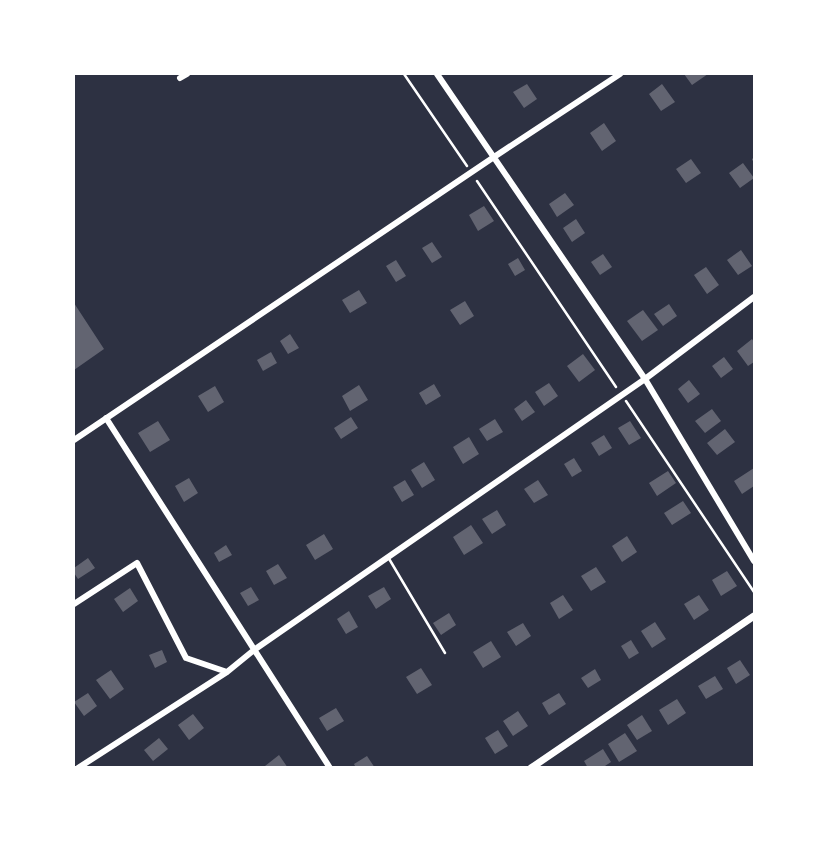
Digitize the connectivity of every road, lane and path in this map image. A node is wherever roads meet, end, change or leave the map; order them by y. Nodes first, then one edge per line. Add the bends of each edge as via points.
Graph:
1 (187, 74) edge
2 (404, 74) edge
3 (437, 74) edge
4 (620, 74) edge
5 (180, 78) dead end
6 (494, 157) junction
7 (471, 172) junction
8 (754, 297) edge
9 (645, 379) junction
10 (622, 395) junction
11 (106, 418) junction
12 (74, 440) edge
13 (388, 557) junction
14 (754, 561) edge
15 (754, 592) edge
16 (74, 604) edge
17 (754, 616) edge
18 (254, 650) junction
19 (445, 653) dead end
20 (227, 672) junction
21 (78, 768) edge
22 (330, 768) edge
23 (531, 768) edge

1 - 5 street
2 - 7 path
3 - 6 street
4 - 6 street
6 - 7 street
6 - 9 street
7 - 10 path
7 - 11 street
8 - 9 street
9 - 10 street
9 - 14 street
10 - 13 street
10 - 15 path
11 - 12 street
11 - 18 street
13 - 18 street
13 - 19 lane
16 - 20 street via 136,563 186,658
17 - 23 street
18 - 20 street
18 - 22 street
20 - 21 street

